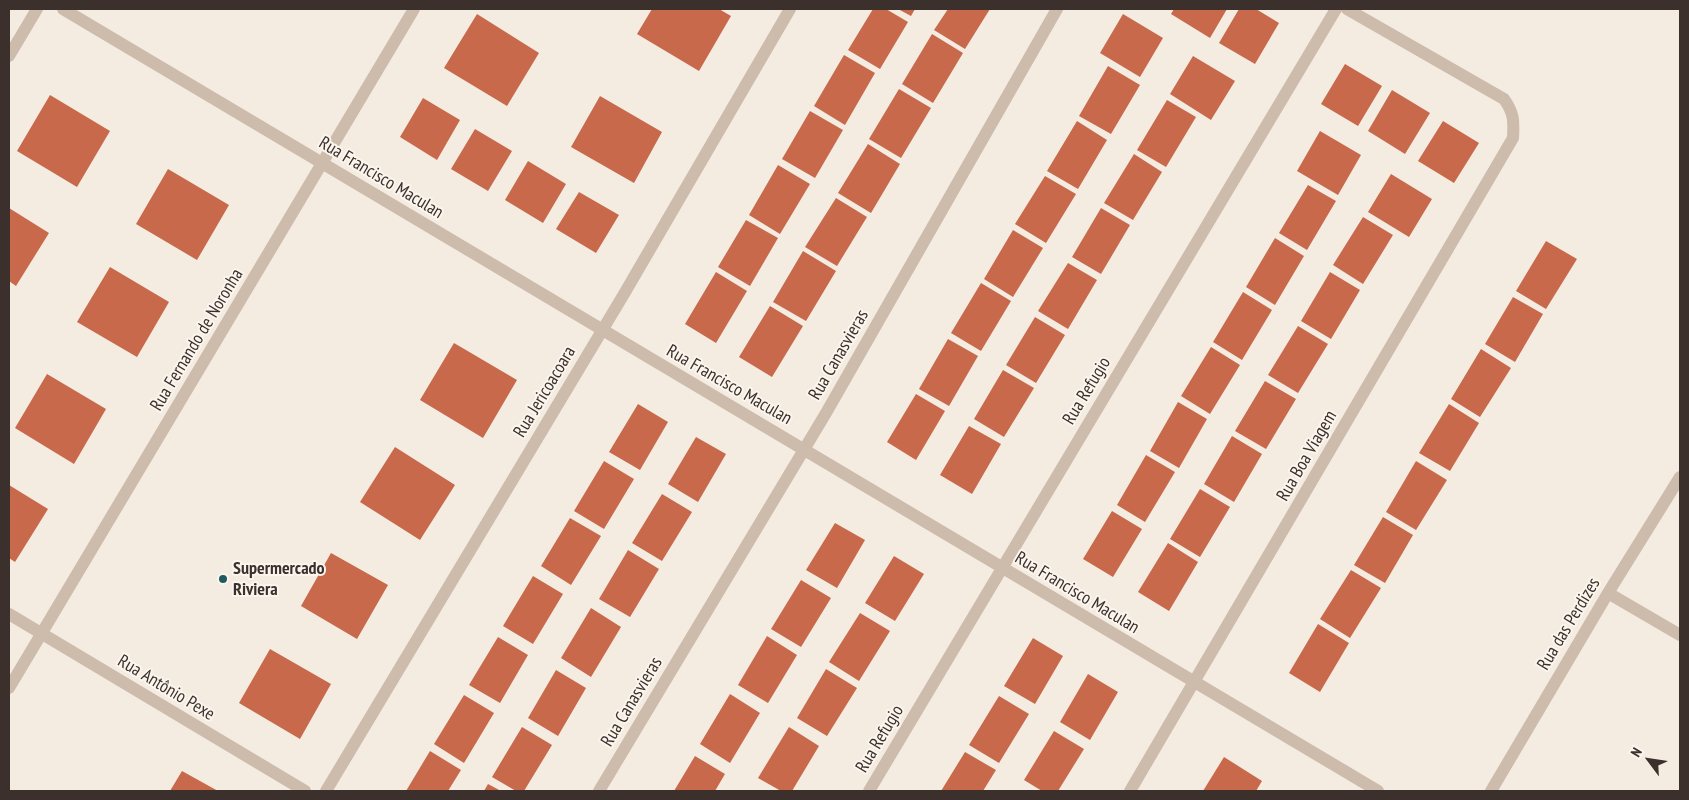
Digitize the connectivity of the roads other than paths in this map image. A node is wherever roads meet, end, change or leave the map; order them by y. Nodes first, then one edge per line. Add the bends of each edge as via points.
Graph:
1 (37, 9) edge
2 (63, 9) edge
3 (414, 9) edge
4 (790, 9) edge
5 (1057, 9) edge
6 (1336, 9) edge
7 (1347, 9) edge
8 (9, 56) edge
9 (322, 163) junction
10 (602, 331) junction
11 (804, 450) junction
12 (1680, 477) edge
13 (1002, 568) junction
14 (1608, 593) junction
15 (9, 614) edge
16 (42, 634) junction
17 (1680, 635) edge
18 (1195, 684) junction
19 (9, 688) edge
20 (305, 791) edge
21 (326, 791) edge
22 (599, 791) edge
23 (868, 791) edge
24 (1130, 791) edge
25 (1378, 791) edge
26 (1491, 791) edge

1 - 8 street
2 - 9 street, Rua Francisco Maculan
3 - 9 street, Rua Fernando de Noronha
4 - 10 street, Rua Jericoacoara
5 - 11 street, Rua Canasvieras
6 - 13 street, Rua Refugio
7 - 18 street, Rua Boa Viagem via 1504,99 1514,121 1513,138
9 - 10 street, Rua Francisco Maculan
9 - 16 street, Rua Fernando de Noronha
10 - 11 street, Rua Francisco Maculan
10 - 21 street, Rua Jericoacoara
11 - 13 street, Rua Francisco Maculan
11 - 22 street, Rua Canasvieras
12 - 14 street, Rua das Perdizes
13 - 18 street, Rua Francisco Maculan
13 - 23 street, Rua Refugio
14 - 17 street
14 - 26 street, Rua das Perdizes
15 - 16 street, Rua Antônio Pexe
16 - 19 street, Rua Fernando de Noronha
16 - 20 street, Rua Antônio Pexe
18 - 24 street, Rua Boa Viagem
18 - 25 street, Rua Francisco Maculan

